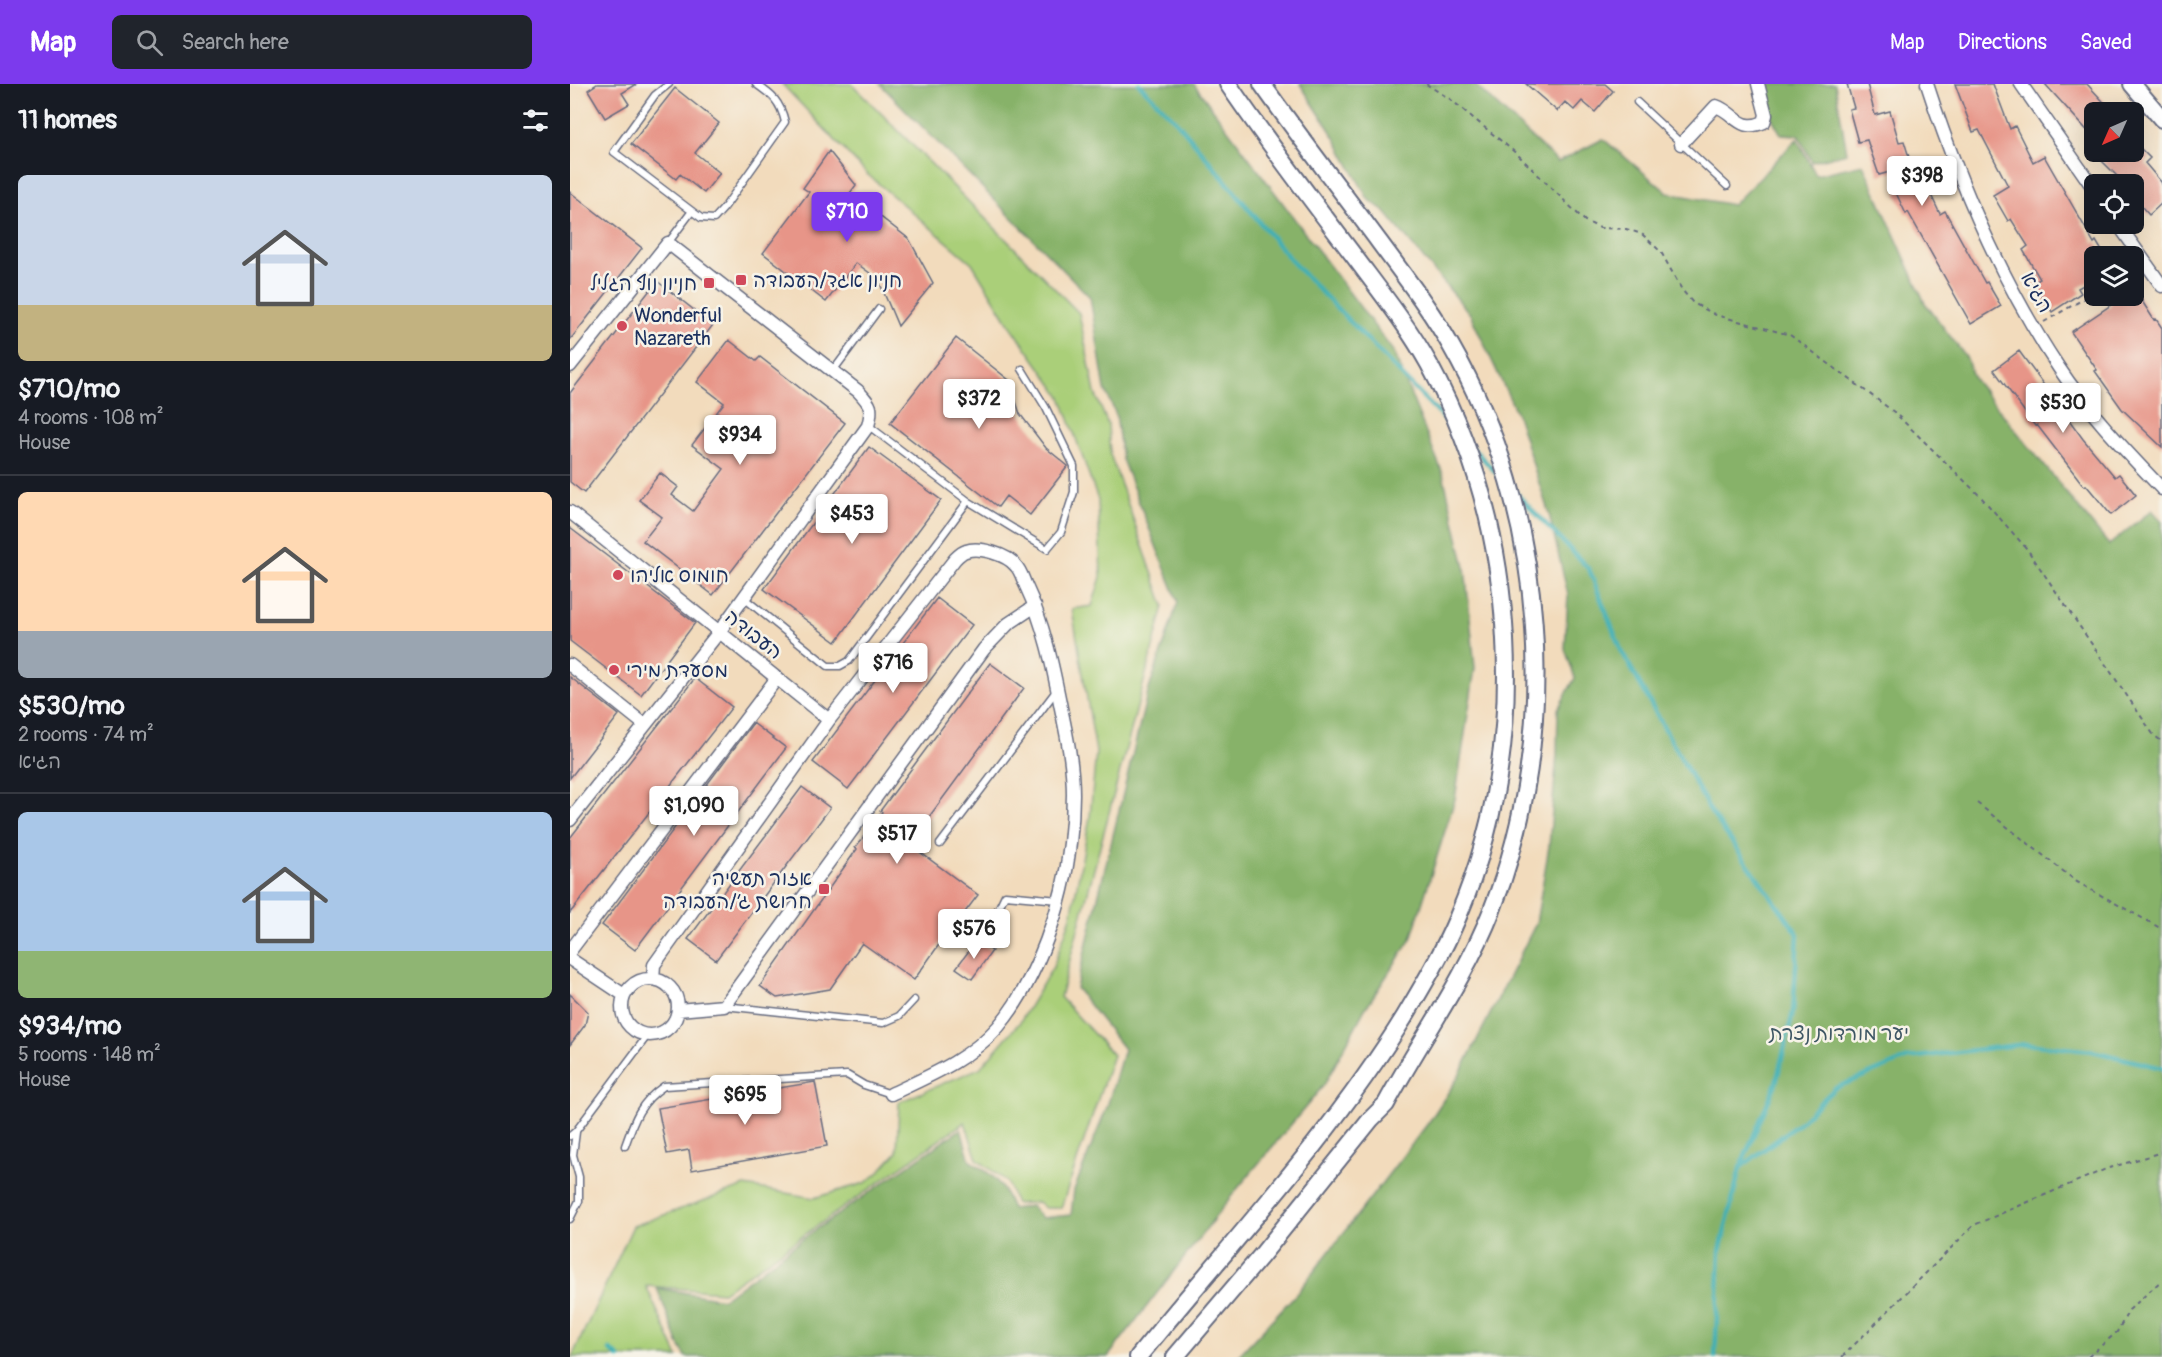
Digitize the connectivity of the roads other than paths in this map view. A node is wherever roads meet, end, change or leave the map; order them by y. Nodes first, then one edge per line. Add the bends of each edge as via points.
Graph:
1 (669, 84) edge
2 (756, 84) edge
3 (1228, 84) edge
4 (1262, 84) edge
5 (1758, 84) edge
6 (1926, 84) edge
7 (2021, 84) edge
8 (2132, 84) edge
9 (1636, 102) dead end
10 (2162, 119) edge
11 (1682, 144) junction
12 (2084, 175) edge
13 (1727, 186) dead end
14 (692, 211) junction
15 (2125, 234) edge
16 (668, 243) junction
17 (2162, 286) edge
18 (879, 309) dead end
19 (570, 366) edge
20 (1022, 369) dead end
21 (832, 371) junction
22 (868, 426) junction
23 (2162, 489) edge
24 (969, 501) junction
25 (570, 512) edge
26 (744, 598) junction
27 (1035, 606) junction
28 (719, 632) junction
29 (570, 665) edge
30 (777, 678) junction
31 (1057, 690) junction
32 (830, 720) junction
33 (645, 725) junction
34 (572, 813) edge
35 (940, 844) dead end
36 (1059, 900) junction
37 (987, 932) dead end
38 (570, 951) edge
39 (570, 960) edge
40 (653, 979) junction
41 (624, 995) junction
42 (915, 1000) dead end
43 (724, 1006) junction
44 (678, 1010) junction
45 (647, 1036) junction
46 (891, 1094) joint
47 (572, 1133) edge
48 (625, 1146) dead end
49 (570, 1219) edge
50 (1138, 1357) edge
51 (1175, 1357) edge

1 - 14 lane via 655,95 614,152
2 - 14 lane via 780,105 785,122 714,219 701,218
3 - 50 main road via 1404,323 1442,389 1464,440 1486,511 1502,593 1507,688 1497,786 1481,854 1456,922 1434,966 1347,1102
4 - 51 main road via 1427,307 1468,376 1514,504 1530,590 1536,688 1525,790 1508,862 1482,934 1459,980 1386,1104
5 - 11 street via 1766,115 1764,122 1746,126 1716,106
6 - 23 street, הגיא via 1982,228 2034,328 2086,403
7 - 12 street
8 - 10 main road
9 - 11 lane
11 - 13 lane
14 - 16 lane
15 - 17 street
16 - 19 street
16 - 21 street
18 - 21 lane
20 - 24 lane via 1074,466 1074,492 1061,532 1047,549
21 - 22 street via 870,404
22 - 24 lane
22 - 26 street
24 - 26 lane via 849,661 840,666 828,666
25 - 28 street, העבודה
26 - 28 street
27 - 31 street
27 - 32 street via 1016,565 982,550 965,551
27 - 43 street via 1008,624 984,649
28 - 30 street, העבודה
28 - 33 street
29 - 33 street
30 - 32 street, העבודה
30 - 38 street
31 - 35 lane
31 - 36 street via 1073,792 1070,845
32 - 40 street via 654,965
33 - 34 street
36 - 37 lane via 1005,895
36 - 46 street via 1044,946 998,1027 950,1066
39 - 41 street
40 - 41 street via 636,982
40 - 44 street via 669,986
41 - 45 street via 625,1021
42 - 43 lane via 899,1016 883,1023
43 - 44 street
44 - 45 street via 665,1032
45 - 47 lane
46 - 48 lane via 847,1075 664,1086 650,1096 635,1118
47 - 49 lane via 579,1201

